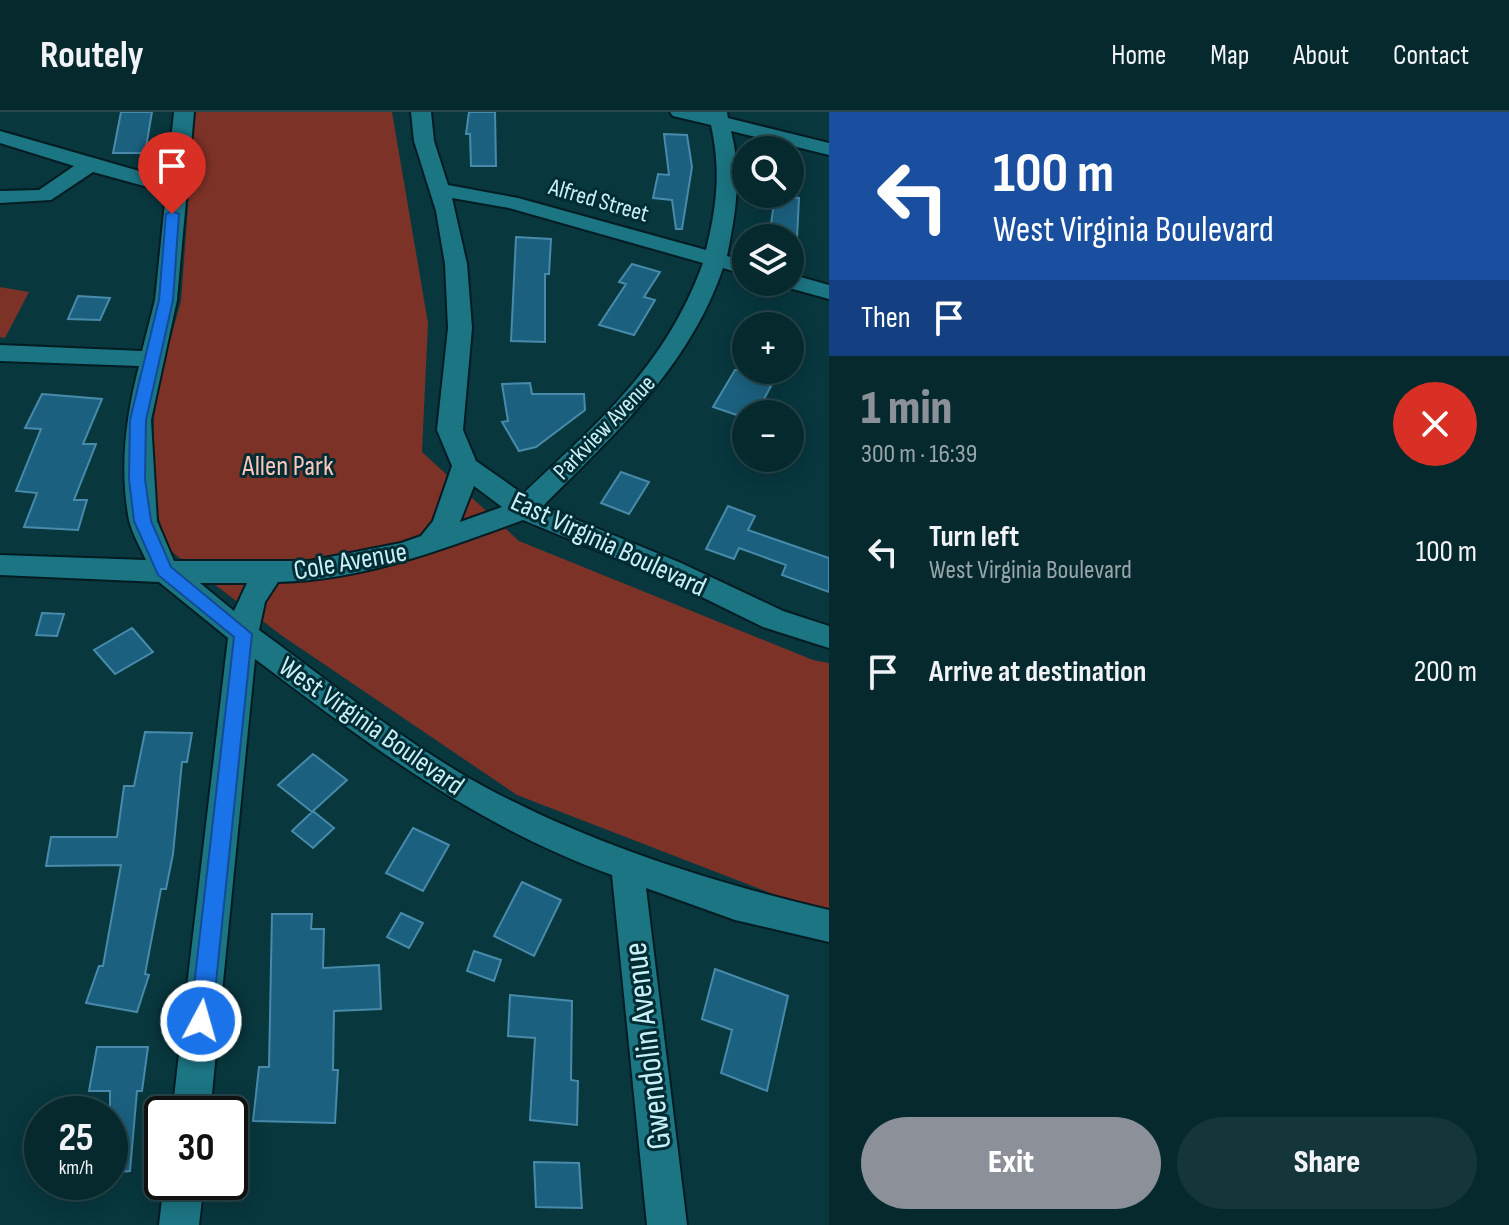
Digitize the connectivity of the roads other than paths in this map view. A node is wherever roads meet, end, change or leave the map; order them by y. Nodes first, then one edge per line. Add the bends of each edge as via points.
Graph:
1 (184, 112) edge
2 (421, 112) edge
3 (680, 112) edge
4 (719, 117) edge
5 (0, 137) edge
6 (829, 149) edge
7 (89, 165) junction
8 (175, 186) junction
9 (437, 189) junction
10 (0, 197) edge
11 (715, 259) junction
12 (732, 264) edge
13 (804, 285) edge
14 (829, 292) edge
15 (0, 353) edge
16 (153, 359) junction
17 (465, 466) junction
18 (524, 509) junction
19 (429, 545) junction
20 (0, 565) edge
21 (164, 570) junction
22 (270, 572) junction
23 (243, 634) junction
24 (829, 637) edge
25 (629, 866) junction
26 (829, 926) edge
27 (193, 1096) edge
28 (182, 1200) edge
29 (179, 1225) edge
30 (667, 1225) edge

1 - 8 street, West Virginia Boulevard
2 - 9 street
3 - 4 street
4 - 6 street
4 - 11 street, Parkview Avenue via 727,153 728,202
5 - 7 street
7 - 8 street
7 - 10 street via 44,196
8 - 16 street, West Virginia Boulevard via 166,300
9 - 11 street, Alfred Street via 511,202
9 - 17 street via 456,264 460,328 450,430
11 - 12 street, Alfred Street
11 - 18 street, Parkview Avenue via 699,304 661,366 595,442
13 - 14 street
15 - 16 street
16 - 21 street, West Virginia Boulevard via 138,420 137,479 143,521
17 - 18 street, East Virginia Boulevard
17 - 19 street, Cole Avenue via 449,516
18 - 19 street, Cole Avenue
18 - 24 street, East Virginia Boulevard via 773,619
19 - 22 street, Cole Avenue via 309,571
20 - 21 street, Cole Avenue
21 - 22 street, Cole Avenue
21 - 23 street, West Virginia Boulevard
22 - 23 street, Cole Avenue via 251,600
23 - 25 street, West Virginia Boulevard via 434,774 540,831
23 - 27 street, Cole Avenue
25 - 26 street, West Virginia Boulevard via 735,904
25 - 30 street, Gwendolin Avenue
28 - 29 street

